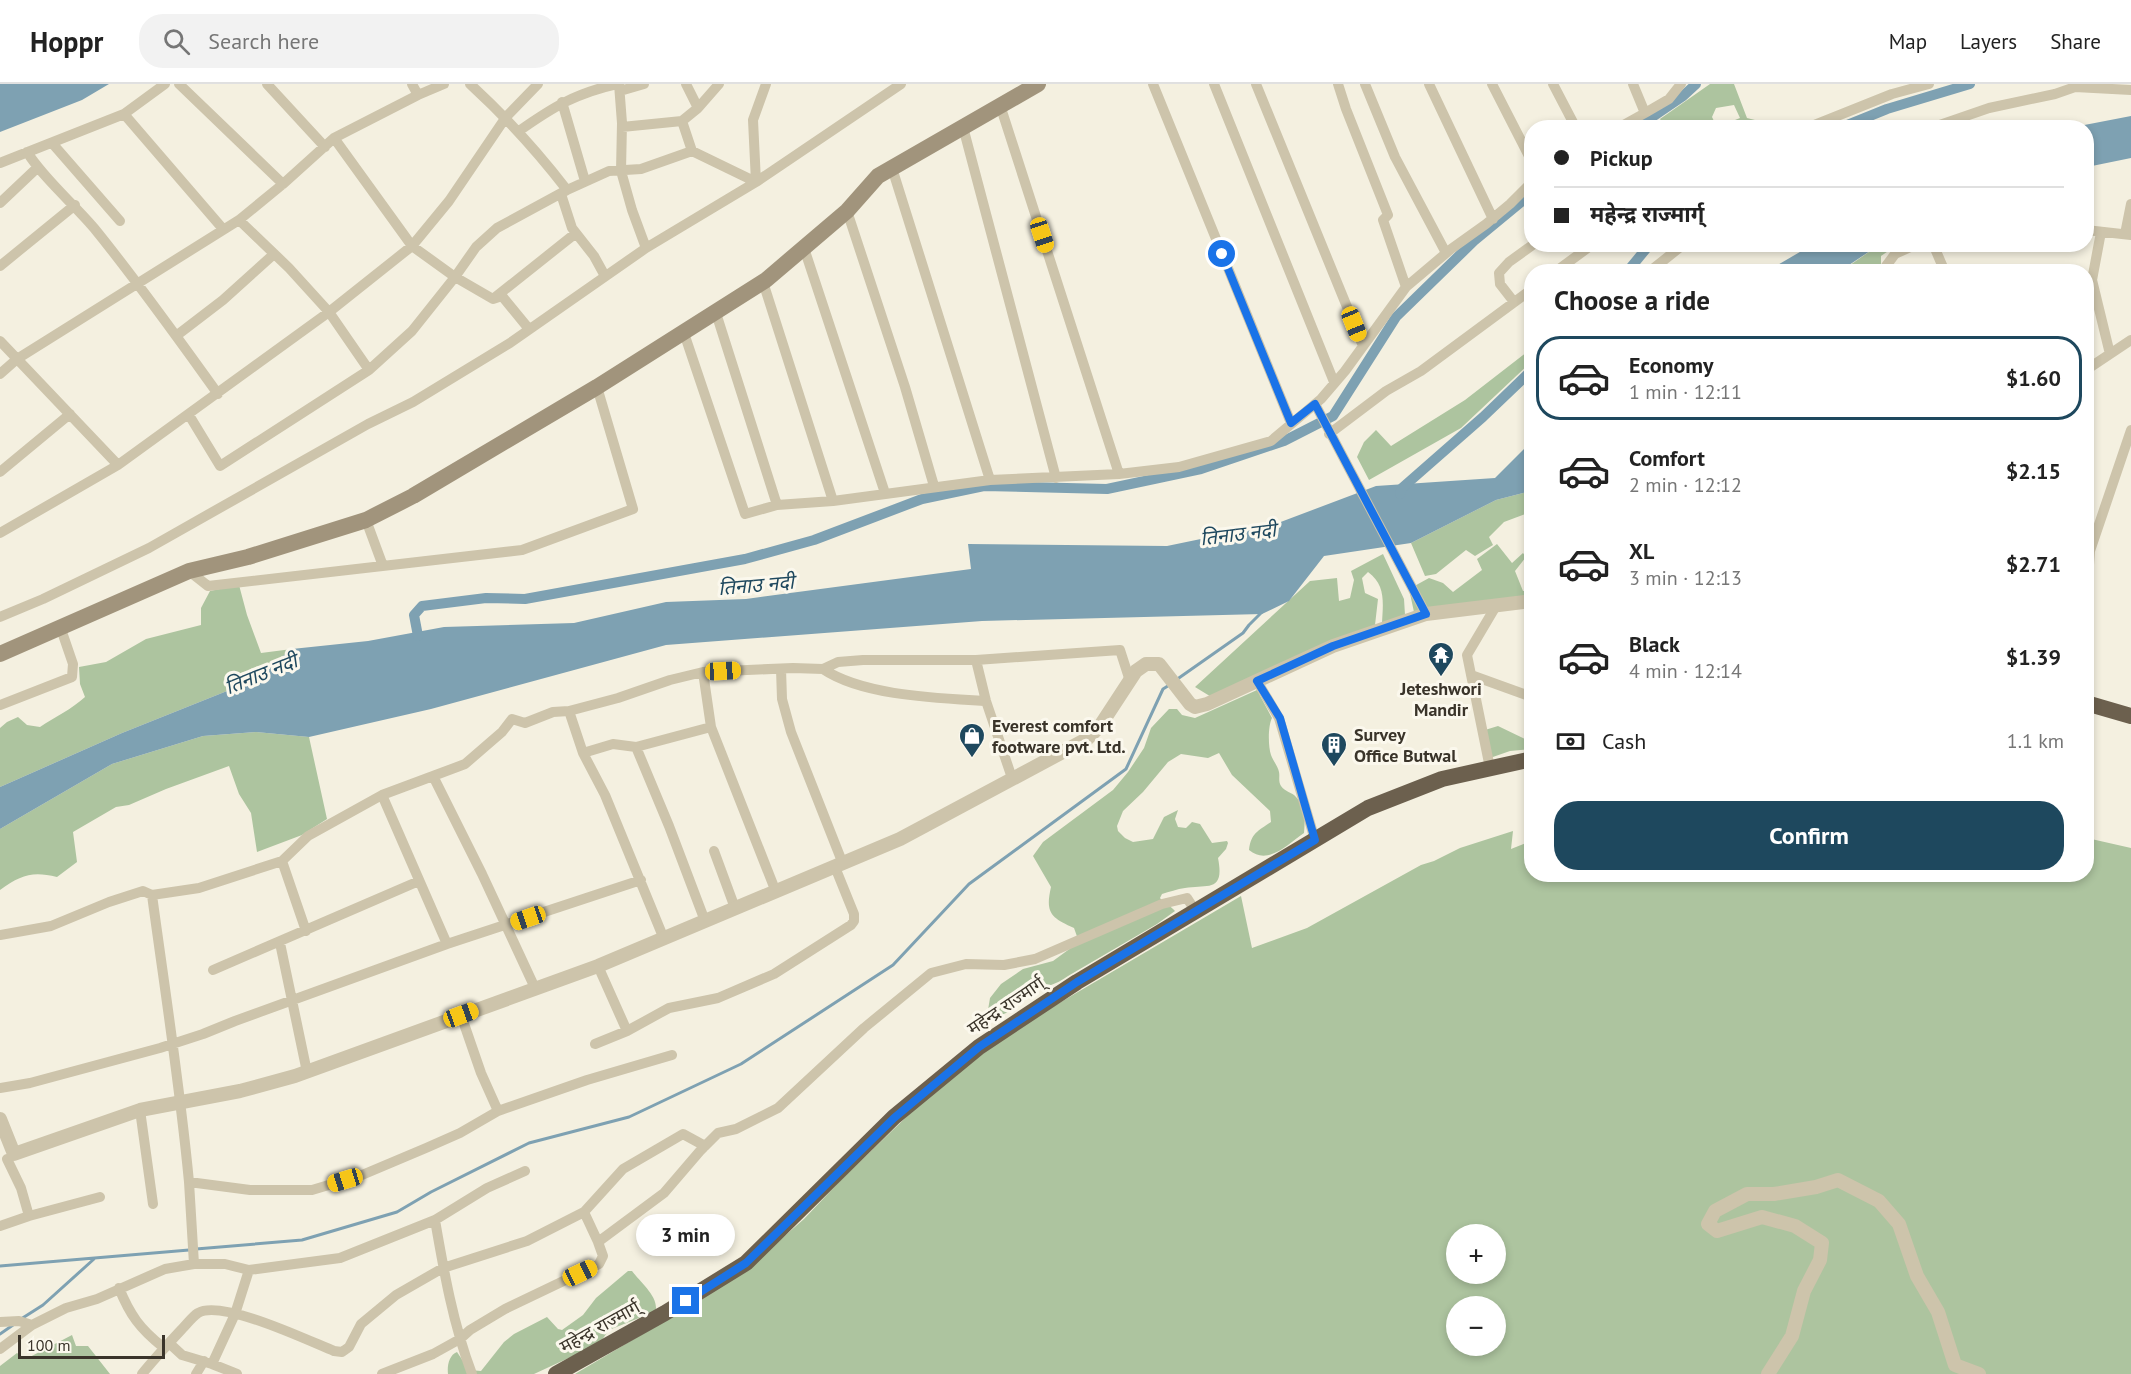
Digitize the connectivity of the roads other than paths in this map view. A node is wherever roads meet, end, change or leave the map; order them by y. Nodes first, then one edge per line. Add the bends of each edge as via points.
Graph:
1 (165, 84) edge
2 (179, 84) edge
3 (267, 84) edge
4 (412, 84) edge
5 (444, 84) edge
6 (470, 84) edge
7 (538, 84) edge
8 (644, 84) edge
9 (686, 84) edge
10 (719, 84) edge
11 (766, 84) edge
12 (901, 84) edge
13 (1038, 84) edge
14 (1153, 84) edge
15 (1214, 84) edge
16 (1256, 84) edge
17 (1338, 84) edge
18 (1365, 84) edge
19 (1429, 84) edge
20 (1492, 84) edge
21 (1553, 84) edge
22 (1634, 84) edge
23 (1681, 84) edge
24 (1929, 84) edge
25 (618, 86) edge
26 (2131, 90) edge
27 (418, 94) junction
28 (562, 102) junction
29 (1000, 105) junction
30 (698, 108) junction
31 (1645, 113) junction
32 (124, 114) junction
33 (506, 117) junction
34 (1572, 120) edge
35 (1632, 120) edge
36 (1833, 120) edge
37 (1954, 120) edge
38 (682, 121) junction
39 (622, 127) junction
40 (963, 127) junction
41 (519, 131) junction
42 (334, 138) junction
43 (52, 142) junction
44 (1524, 146) edge
45 (325, 147) junction
46 (27, 152) junction
47 (692, 152) junction
48 (0, 163) edge
49 (38, 168) junction
50 (892, 168) junction
51 (621, 171) junction
52 (585, 181) junction
53 (756, 182) junction
54 (283, 184) junction
55 (1524, 190) edge
56 (564, 192) junction
57 (0, 203) edge
58 (2131, 204) edge
59 (75, 205) junction
60 (847, 211) junction
61 (1493, 219) junction
62 (239, 220) junction
63 (120, 221) dead end
64 (223, 229) junction
65 (2094, 231) edge
66 (2102, 232) junction
67 (576, 233) junction
68 (2128, 234) edge
69 (412, 246) junction
70 (646, 248) junction
71 (804, 248) junction
72 (1524, 251) edge
73 (1582, 252) edge
74 (1674, 252) edge
75 (1899, 252) edge
76 (1446, 253) junction
77 (274, 254) junction
78 (1566, 264) edge
79 (1659, 264) edge
80 (1888, 264) edge
81 (0, 266) edge
82 (2094, 270) edge
83 (605, 276) junction
84 (455, 277) junction
85 (138, 282) junction
86 (763, 282) junction
87 (1406, 287) junction
88 (2094, 289) edge
89 (1524, 295) edge
90 (493, 299) junction
91 (1514, 302) junction
92 (328, 312) junction
93 (716, 312) junction
94 (529, 329) junction
95 (684, 333) junction
96 (176, 336) junction
97 (2131, 340) edge
98 (0, 341) edge
99 (1363, 346) junction
100 (2109, 354) junction
101 (17, 359) junction
102 (2094, 364) edge
103 (369, 370) junction
104 (0, 374) edge
105 (1334, 382) junction
106 (597, 387) junction
107 (218, 394) junction
108 (1315, 404) junction
109 (70, 414) junction
110 (189, 415) junction
111 (1291, 423) junction
112 (2131, 430) edge
113 (1329, 434) junction
114 (118, 465) junction
115 (0, 472) edge
116 (1119, 474) junction
117 (1056, 477) junction
118 (990, 480) junction
119 (934, 486) junction
120 (885, 493) junction
121 (833, 501) junction
122 (777, 505) junction
123 (366, 520) junction
124 (2, 528) edge
125 (2094, 539) edge
126 (383, 566) junction
127 (189, 571) junction
128 (1524, 602) edge
129 (1496, 606) junction
130 (1426, 614) junction
131 (0, 617) edge
132 (61, 629) junction
133 (0, 654) edge
134 (976, 660) junction
135 (781, 669) junction
136 (823, 669) junction
137 (703, 672) junction
138 (1471, 675) junction
139 (1130, 681) junction
140 (1257, 681) junction
141 (1524, 694) edge
142 (986, 701) junction
143 (0, 705) edge
144 (2094, 705) edge
145 (569, 711) junction
146 (2131, 716) edge
147 (711, 727) junction
148 (636, 747) junction
149 (583, 753) junction
150 (1524, 761) edge
151 (1490, 768) junction
152 (433, 776) junction
153 (1012, 778) junction
154 (382, 795) junction
155 (1315, 840) junction
156 (714, 850) dead end
157 (282, 861) junction
158 (839, 866) junction
159 (640, 881) junction
160 (419, 882) junction
161 (776, 892) junction
162 (152, 895) junction
163 (735, 908) junction
164 (1196, 912) junction
165 (705, 921) junction
166 (505, 926) junction
167 (306, 931) junction
168 (0, 935) edge
169 (664, 939) junction
170 (280, 943) junction
171 (447, 944) junction
172 (598, 966) junction
173 (213, 970) dead end
174 (535, 988) junction
175 (293, 1000) junction
176 (461, 1015) junction
177 (627, 1031) junction
178 (171, 1044) junction
179 (595, 1044) dead end
180 (672, 1054) dead end
181 (307, 1072) junction
182 (0, 1088) edge
183 (181, 1102) junction
184 (140, 1110) junction
185 (498, 1111) junction
186 (0, 1119) edge
187 (705, 1146) junction
188 (7, 1159) edge
189 (525, 1171) dead end
190 (189, 1182) junction
191 (100, 1197) dead end
192 (153, 1204) dead end
193 (584, 1212) junction
194 (29, 1216) junction
195 (435, 1220) junction
196 (0, 1226) edge
197 (598, 1242) junction
198 (194, 1259) junction
199 (443, 1268) junction
200 (249, 1270) junction
201 (119, 1288) junction
202 (235, 1314) junction
203 (0, 1322) edge
204 (32, 1325) junction
205 (460, 1339) junction
206 (166, 1345) junction
207 (0, 1349) edge
208 (208, 1363) junction
209 (142, 1374) edge
210 (196, 1374) edge
211 (237, 1374) edge
212 (382, 1374) edge
213 (472, 1374) edge
214 (556, 1374) edge
215 (1768, 1374) edge
216 (1979, 1374) edge

1 - 32 street
2 - 54 street
3 - 45 street
4 - 27 street
5 - 27 street
6 - 33 street
7 - 33 street
8 - 25 street
9 - 30 street
10 - 30 street
11 - 53 street via 753,120
12 - 53 street
13 - 29 main road
14 - 111 street
15 - 105 street
16 - 99 street
17 - 87 street via 1388,215 1383,220
18 - 76 street via 1395,157
19 - 61 street
20 - 44 street
21 - 34 street
22 - 31 street
23 - 31 street via 1669,99
24 - 36 street via 1892,94
25 - 28 street via 589,90
25 - 39 street
26 - 37 street via 2075,87
27 - 42 street
28 - 41 street
28 - 52 street
29 - 40 main road
29 - 116 street
30 - 38 street
31 - 35 street
32 - 43 street
32 - 64 street
33 - 41 street
33 - 69 street via 449,201
38 - 39 street
38 - 47 street
39 - 51 street
40 - 50 main road
40 - 117 street
41 - 56 street
42 - 45 street
42 - 69 street
43 - 46 street
43 - 63 street
45 - 54 street
46 - 48 street
46 - 49 street
47 - 51 street via 641,169
47 - 53 street
49 - 57 street
49 - 59 street
50 - 60 main road via 878,176
50 - 118 street
51 - 52 street via 609,171
51 - 70 street
52 - 56 street
53 - 70 street
54 - 62 street
55 - 61 street
56 - 67 street via 568,219
56 - 84 street via 497,228 476,247
58 - 68 street
59 - 81 street
59 - 85 street
60 - 71 main road
60 - 119 street
61 - 76 street
62 - 64 street
62 - 77 street
64 - 85 street
65 - 66 street
66 - 68 street
66 - 82 street
67 - 83 street
67 - 90 street
69 - 84 street
69 - 92 street
70 - 83 street
71 - 86 main road
71 - 120 street
72 - 91 street via 1499,273 1500,284
73 - 78 street
74 - 79 street
75 - 80 street
76 - 87 street
77 - 92 street
77 - 96 street
83 - 94 street
84 - 90 street
84 - 103 street via 412,331
85 - 96 street
85 - 101 street
86 - 93 main road
86 - 121 street
87 - 99 street
88 - 100 street
89 - 91 street
90 - 94 street via 502,296
91 - 113 street
92 - 103 street
92 - 107 street
93 - 95 main road
93 - 122 street
94 - 131 street via 413,402 368,423 149,548
95 - 106 main road
95 - 122 street via 746,514
96 - 107 street
97 - 100 street
98 - 101 street
99 - 105 street
100 - 102 street
101 - 104 street
101 - 109 street
103 - 110 street via 220,466
105 - 108 street
106 - 123 main road
106 - 126 street via 633,509 522,550
107 - 110 street
108 - 111 street
108 - 113 street
109 - 114 street
109 - 115 street
110 - 114 street
111 - 116 street via 1271,441 1219,457 1179,467
112 - 125 street
113 - 130 street
114 - 124 street
116 - 117 street
117 - 118 street
118 - 119 street
119 - 120 street
120 - 121 street
121 - 122 street
123 - 126 street
123 - 127 main road via 249,557
126 - 127 street via 208,586
127 - 132 main road
128 - 129 street
129 - 130 street
129 - 138 street via 1467,655
130 - 140 street via 1333,646
132 - 133 main road
132 - 143 street via 73,664 72,677
134 - 136 street via 863,660 838,662
134 - 139 street via 1120,650
134 - 142 street
135 - 136 street
135 - 137 street
135 - 158 street via 782,699 791,732
136 - 142 street via 834,677 878,690
137 - 145 street
137 - 147 street
138 - 141 street
138 - 151 street
139 - 140 street via 1140,666 1159,664 1190,705 1195,706 1208,704
139 - 153 street via 1087,739
140 - 155 street via 1280,718
142 - 153 street
144 - 146 highway
145 - 149 street
145 - 152 street via 553,712 525,723 512,719 465,764
147 - 148 street
147 - 161 street
148 - 149 street via 613,744
148 - 165 street
149 - 159 street via 605,795
150 - 151 highway, महेन्द्र राज्मार्ग्
151 - 155 highway, महेन्द्र राज्मार्ग् via 1442,779 1368,808
152 - 154 street
152 - 166 street
153 - 158 street via 900,839
154 - 157 street via 308,836
154 - 160 street
155 - 164 highway, महेन्द्र राज्मार्ग्
156 - 163 street
157 - 162 street via 199,888
157 - 167 street
158 - 161 street
158 - 177 street via 854,914 851,925 774,974 718,998 669,1008
159 - 166 street
159 - 169 street
160 - 167 street
160 - 171 street
161 - 163 street
162 - 168 street via 143,891 51,926
162 - 178 street
163 - 165 street
164 - 187 street via 1186,898 1162,904 1035,959 1004,965 966,964 930,973 778,1108 736,1129 718,1133
164 - 214 highway, महेन्द्र राज्मार्ग् via 1077,982 979,1047 894,1118 746,1263
165 - 169 street
166 - 171 street
166 - 174 street
167 - 170 street
169 - 172 street
170 - 173 street
170 - 175 street
171 - 175 street
172 - 174 street
172 - 177 street
174 - 176 street
175 - 178 street
175 - 181 street
176 - 181 street
176 - 185 street
177 - 179 street
178 - 182 street
178 - 183 street
180 - 185 street
181 - 183 street
183 - 184 street
183 - 190 street
184 - 188 street
184 - 192 street
185 - 190 street via 426,1148 362,1175 312,1190 250,1190
186 - 188 street
187 - 193 street via 683,1134 622,1168
187 - 197 street via 664,1193
188 - 194 street
189 - 195 street via 487,1188
190 - 198 street
191 - 194 street
193 - 197 street
193 - 199 street via 527,1241
194 - 196 street
195 - 199 street
195 - 200 street via 340,1258
197 - 205 street via 603,1256 599,1264 505,1309
198 - 200 street
198 - 201 street
199 - 202 street via 396,1295 361,1324 342,1352
199 - 205 street
200 - 202 street
201 - 204 street
201 - 206 street via 129,1311 145,1332
202 - 206 street via 199,1312
202 - 208 street
203 - 204 street
204 - 207 street
205 - 212 street
205 - 213 street
206 - 208 street
206 - 209 street
208 - 210 street
208 - 211 street
215 - 216 street via 1792,1336 1804,1291 1820,1260 1822,1243 1795,1226 1762,1216 1717,1231 1708,1224 1715,1211 1747,1194 1774,1194 1838,1180 1879,1201 1899,1224 1917,1276 1938,1312 1955,1365

